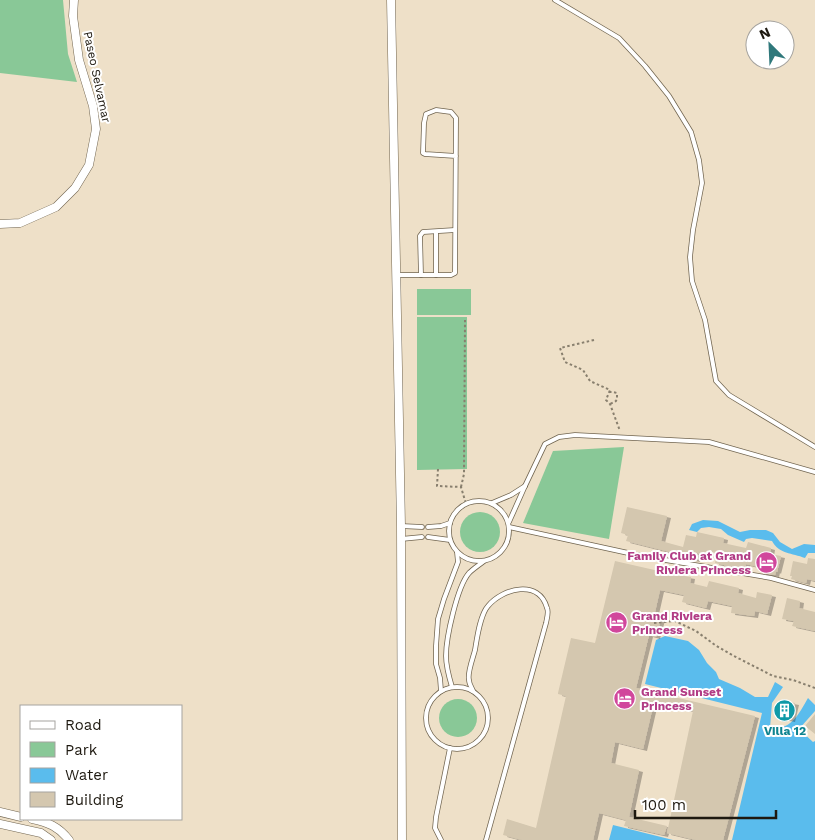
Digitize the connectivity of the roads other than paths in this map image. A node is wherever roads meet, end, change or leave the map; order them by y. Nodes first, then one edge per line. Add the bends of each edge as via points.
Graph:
1 (74, 0) edge
2 (391, 0) edge
3 (555, 0) edge
4 (456, 156) junction
5 (0, 224) edge
6 (455, 230) junction
7 (436, 232) junction
8 (396, 275) junction
9 (421, 275) junction
10 (436, 275) junction
11 (815, 447) edge
12 (815, 472) edge
13 (525, 486) junction
14 (492, 503) junction
15 (509, 522) junction
16 (450, 523) junction
17 (401, 526) junction
18 (428, 526) dead end
19 (422, 527) dead end
20 (509, 527) junction
21 (422, 537) dead end
22 (428, 537) dead end
23 (401, 539) junction
24 (450, 540) junction
25 (457, 552) junction
26 (484, 561) junction
27 (815, 590) edge
28 (452, 687) junction
29 (441, 691) junction
30 (473, 691) junction
31 (450, 748) junction
32 (0, 812) edge
33 (20, 817) edge
34 (36, 820) edge
35 (0, 824) edge
36 (51, 840) edge
37 (69, 840) edge
38 (402, 840) edge
39 (441, 840) edge
40 (486, 840) edge

1 - 5 street, Paseo Selvamar via 79,60 93,106 96,129 89,165 75,188 56,206 20,223
2 - 8 street
3 - 11 lane via 620,38 669,96 691,132 702,183 690,257 692,281 705,320 716,381 729,395
4 - 4 lane via 456,118 451,112 436,110 426,114 423,153
4 - 6 lane
6 - 7 lane
6 - 10 lane via 455,273
7 - 9 lane via 423,232 420,236
7 - 10 lane
8 - 9 lane
8 - 17 street
9 - 10 lane
12 - 13 lane via 709,442 559,436 545,444
13 - 14 lane
13 - 15 lane
14 - 15 lane via 503,511
14 - 16 lane via 478,500 461,506
15 - 20 lane
16 - 18 lane
16 - 24 lane
17 - 19 lane
17 - 23 street
20 - 26 lane via 506,545 499,554
20 - 27 lane via 642,556 771,578
21 - 23 lane
22 - 24 lane
23 - 38 street
24 - 25 lane
25 - 26 lane via 465,558
25 - 29 lane via 458,562 438,619 436,664
26 - 28 lane via 468,574 459,591 446,656
28 - 29 lane
28 - 30 lane
29 - 31 lane via 428,708 426,719 430,733
30 - 31 lane via 483,699 488,709 486,730 476,743 466,748
30 - 40 lane via 468,680 487,607 511,591 536,592 548,609 546,623
31 - 39 lane via 436,817 435,828
32 - 33 street
34 - 37 street via 52,824
35 - 36 street via 42,833

